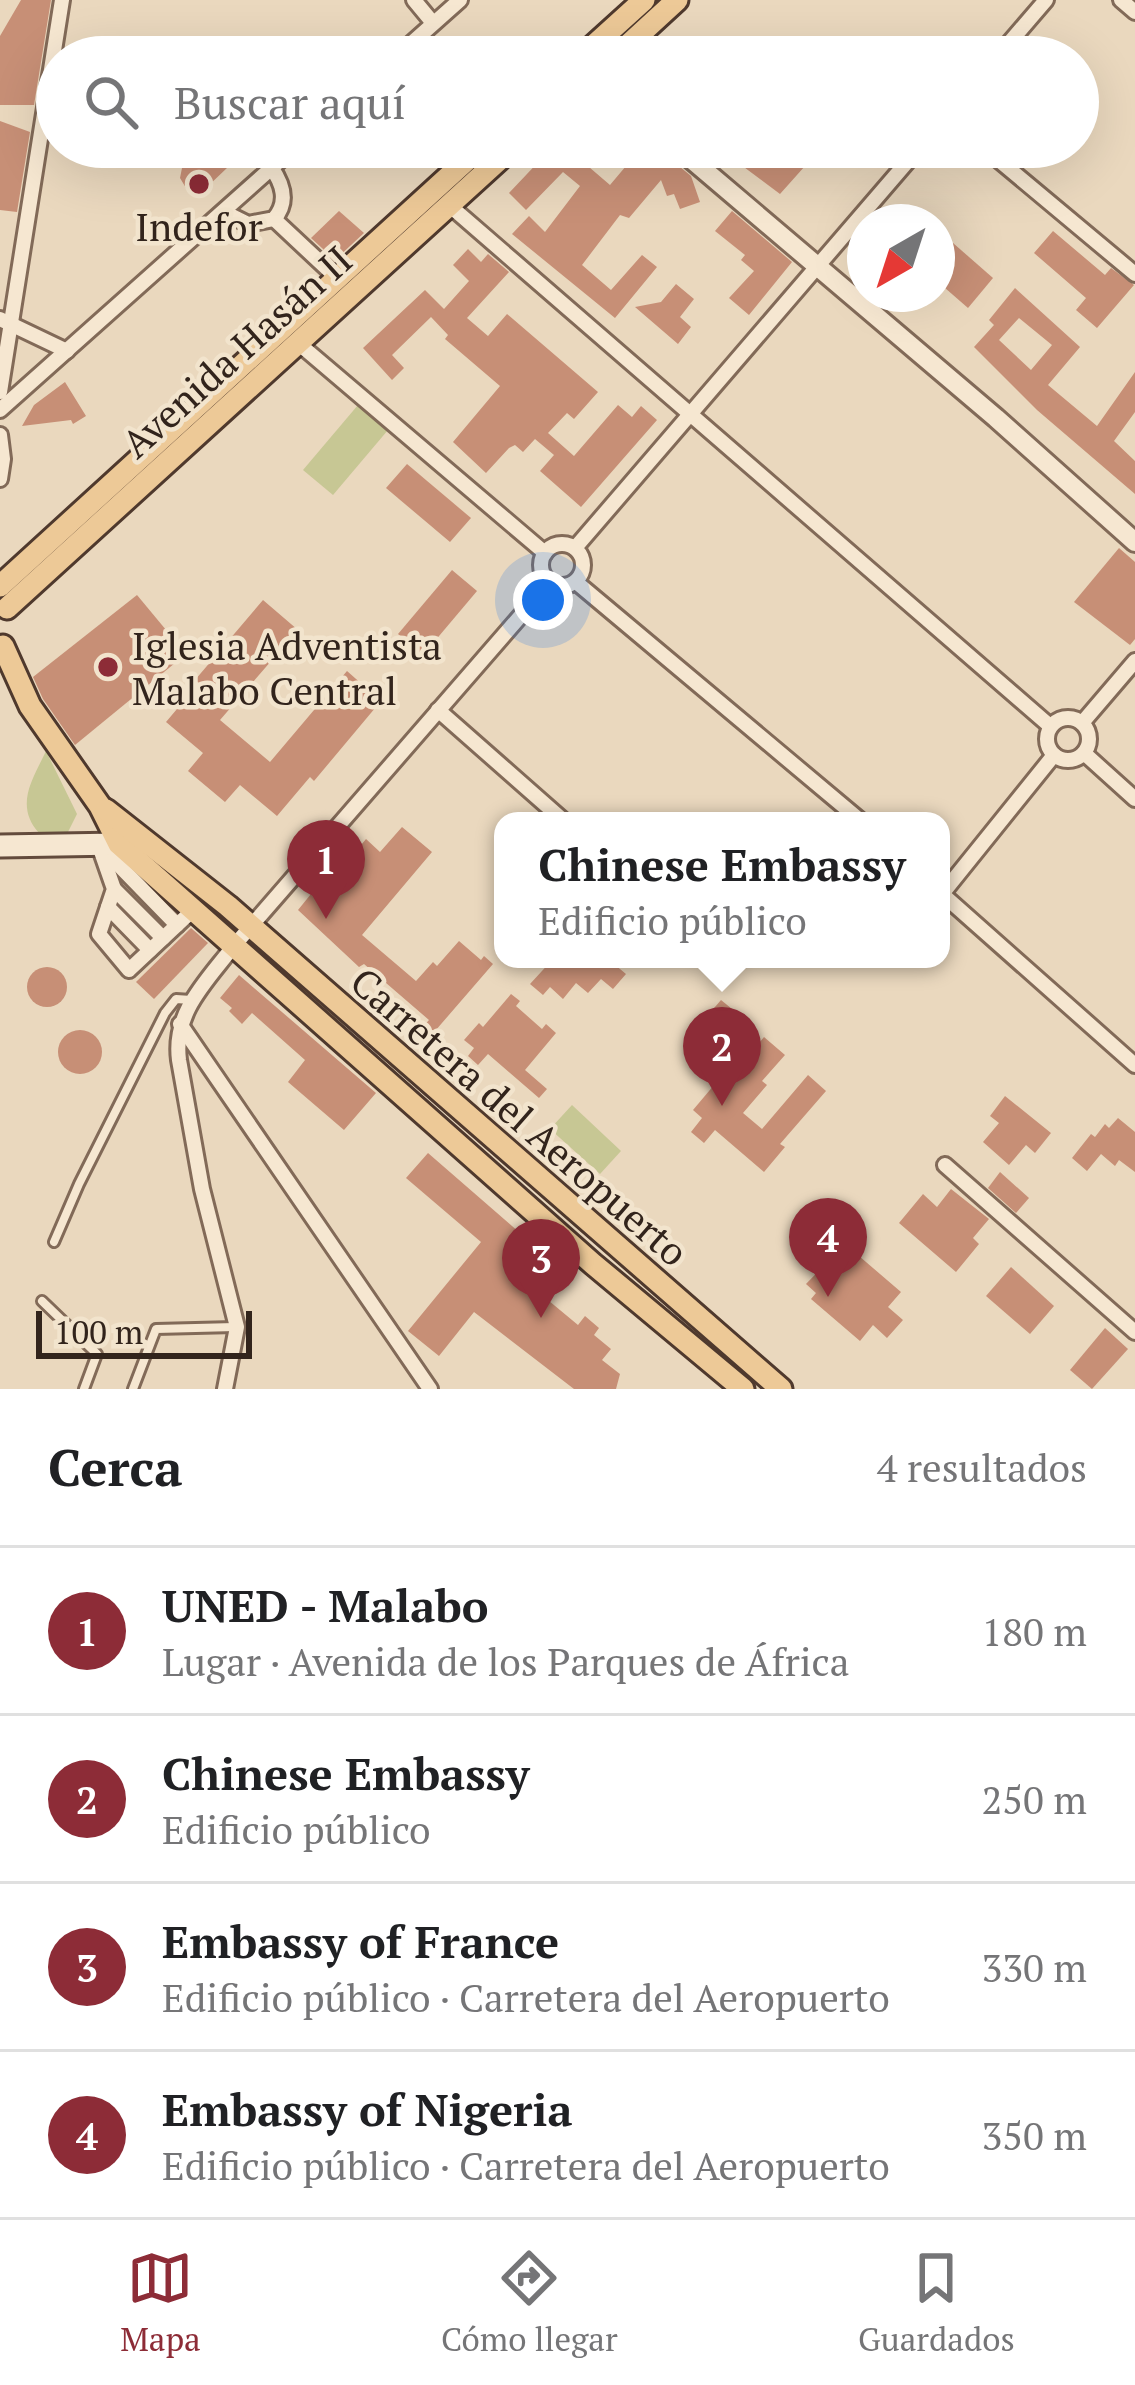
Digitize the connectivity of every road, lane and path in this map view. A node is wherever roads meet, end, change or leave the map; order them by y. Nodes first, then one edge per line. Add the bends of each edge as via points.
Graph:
1 (62, 0) edge
2 (414, 0) edge
3 (460, 0) edge
4 (644, 0) edge
5 (677, 0) edge
6 (1046, 0) edge
7 (1121, 0) edge
8 (1135, 12) edge
9 (434, 23) junction
10 (56, 36) edge
11 (419, 36) edge
12 (604, 36) edge
13 (638, 36) edge
14 (1015, 36) edge
15 (36, 146) edge
16 (271, 168) edge
17 (272, 168) edge
18 (458, 168) edge
19 (490, 168) edge
20 (702, 168) edge
21 (902, 168) edge
22 (1008, 168) edge
23 (449, 205) junction
24 (224, 212) junction
25 (274, 218) junction
26 (818, 266) junction
27 (1135, 274) edge
28 (337, 278) junction
29 (5, 321) edge
30 (298, 344) junction
31 (67, 351) junction
32 (0, 392) edge
33 (0, 410) edge
34 (692, 414) junction
35 (0, 435) edge
36 (0, 479) edge
37 (1135, 542) edge
38 (575, 548) junction
39 (545, 553) junction
40 (550, 582) junction
41 (576, 582) junction
42 (2, 597) edge
43 (1, 647) edge
44 (1135, 661) edge
45 (0, 680) edge
46 (30, 706) junction
47 (439, 710) junction
48 (1082, 723) junction
49 (1050, 726) junction
50 (1084, 753) junction
51 (1054, 754) junction
52 (1135, 799) edge
53 (554, 812) edge
54 (850, 812) edge
55 (119, 842) junction
56 (0, 846) edge
57 (950, 883) edge
58 (114, 889) junction
59 (950, 902) edge
60 (108, 907) junction
61 (184, 918) junction
62 (250, 927) junction
63 (163, 938) junction
64 (232, 948) junction
65 (150, 950) junction
66 (191, 1000) junction
67 (180, 1024) junction
68 (1135, 1065) edge
69 (945, 1165) dead end
70 (54, 1243) dead end
71 (42, 1300) dead end
72 (237, 1327) junction
73 (1135, 1332) edge
74 (84, 1389) edge
75 (133, 1389) edge
76 (225, 1389) edge
77 (430, 1389) edge
78 (743, 1389) edge
79 (781, 1389) edge

1 - 10 street
2 - 9 street
3 - 9 street
4 - 12 main road
5 - 13 main road
6 - 14 street
7 - 8 street
9 - 11 street
15 - 29 street
16 - 24 street
17 - 25 street via 283,191
18 - 28 main road, Avenida Hasán II
19 - 23 main road, Avenida Hasán II
20 - 26 street
21 - 26 street
22 - 27 street
23 - 30 main road, Avenida Hasán II
23 - 34 street
24 - 25 street via 248,224
24 - 31 street
25 - 28 street
26 - 34 street
26 - 37 street
28 - 42 main road, Avenida Hasán II
29 - 31 street
29 - 32 street
30 - 39 street
30 - 42 main road, Avenida Hasán II
31 - 33 street
34 - 38 street
34 - 49 street
35 - 36 street
38 - 39 street via 557,544
38 - 41 street via 584,565
39 - 40 street via 541,566
40 - 41 street
40 - 47 street
41 - 54 street
42 - 43 main road via 10,628
43 - 46 main road, Carretera del Aeropuerto
44 - 48 street
45 - 46 main road, Carretera del Aeropuerto
46 - 55 main road, Carretera del Aeropuerto
47 - 53 street
47 - 62 street
48 - 49 street via 1068,717
48 - 50 street
49 - 51 street
50 - 51 street via 1066,760
50 - 52 street
51 - 57 street
55 - 56 main road
55 - 58 street
55 - 61 main road, Carretera del Aeropuerto
55 - 62 main road, Carretera del Aeropuerto
58 - 60 street
58 - 63 street
59 - 68 street
60 - 65 street
60 - 65 street via 99,934 129,970
61 - 63 street
61 - 64 main road, Carretera del Aeropuerto
62 - 64 street
62 - 79 main road, Carretera del Aeropuerto
63 - 65 street
64 - 66 street
64 - 78 main road, Carretera del Aeropuerto
66 - 67 street
66 - 70 lane via 176,999 165,1013
67 - 72 street via 202,1189
67 - 77 street
69 - 73 street
71 - 74 lane via 97,1354
72 - 75 lane via 156,1329
72 - 76 street

